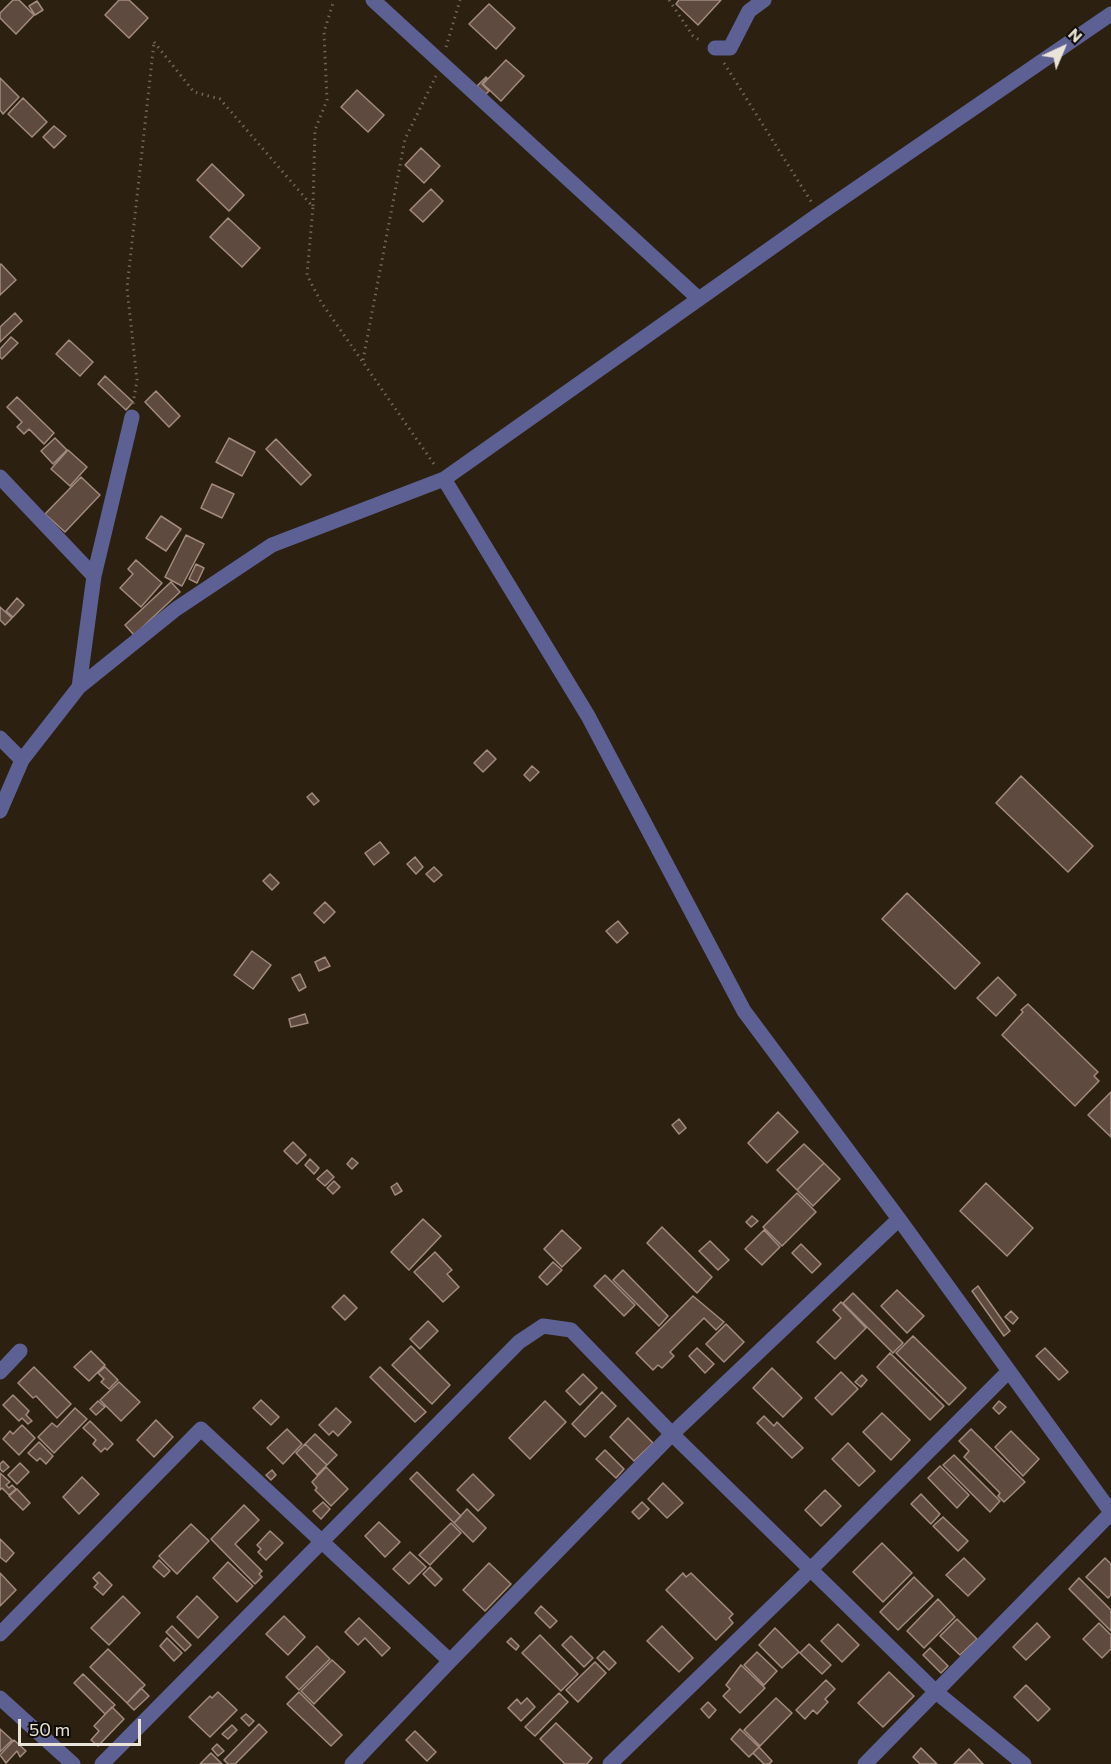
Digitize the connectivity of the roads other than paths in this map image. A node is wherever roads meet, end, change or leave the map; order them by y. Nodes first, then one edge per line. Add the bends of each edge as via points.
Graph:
1 (373, 0) edge
2 (764, 0) edge
3 (1111, 14) edge
4 (715, 48) road end
5 (699, 299) junction
6 (132, 417) road end
7 (0, 477) edge
8 (444, 478) junction
9 (94, 576) junction
10 (79, 687) junction
11 (0, 738) edge
12 (22, 760) junction
13 (0, 811) edge
14 (899, 1219) junction
15 (20, 1352) dead end
16 (1009, 1371) junction
17 (0, 1372) edge
18 (672, 1434) junction
19 (1111, 1512) edge
20 (321, 1543) junction
21 (811, 1569) junction
22 (0, 1634) edge
23 (450, 1661) junction
24 (936, 1692) junction
25 (0, 1698) edge
26 (73, 1764) edge
27 (102, 1764) edge
28 (352, 1764) edge
29 (610, 1764) edge
30 (865, 1764) edge
31 (1024, 1764) edge

1 - 5 street
2 - 4 street via 749,11 730,48
3 - 5 street
5 - 8 street
6 - 9 street
7 - 9 street
8 - 10 street via 272,545 176,609
8 - 14 street via 588,716 744,1011
9 - 10 street
10 - 12 street
11 - 12 street
12 - 13 street
14 - 16 street
14 - 18 street
15 - 17 street
16 - 19 street
16 - 21 street
18 - 20 street via 571,1330 543,1326 519,1342
18 - 21 street
18 - 23 street
19 - 24 street
20 - 22 street via 201,1430
20 - 23 street
20 - 27 street
21 - 24 street
21 - 29 street
23 - 28 street
24 - 30 street
24 - 31 street
25 - 26 street

